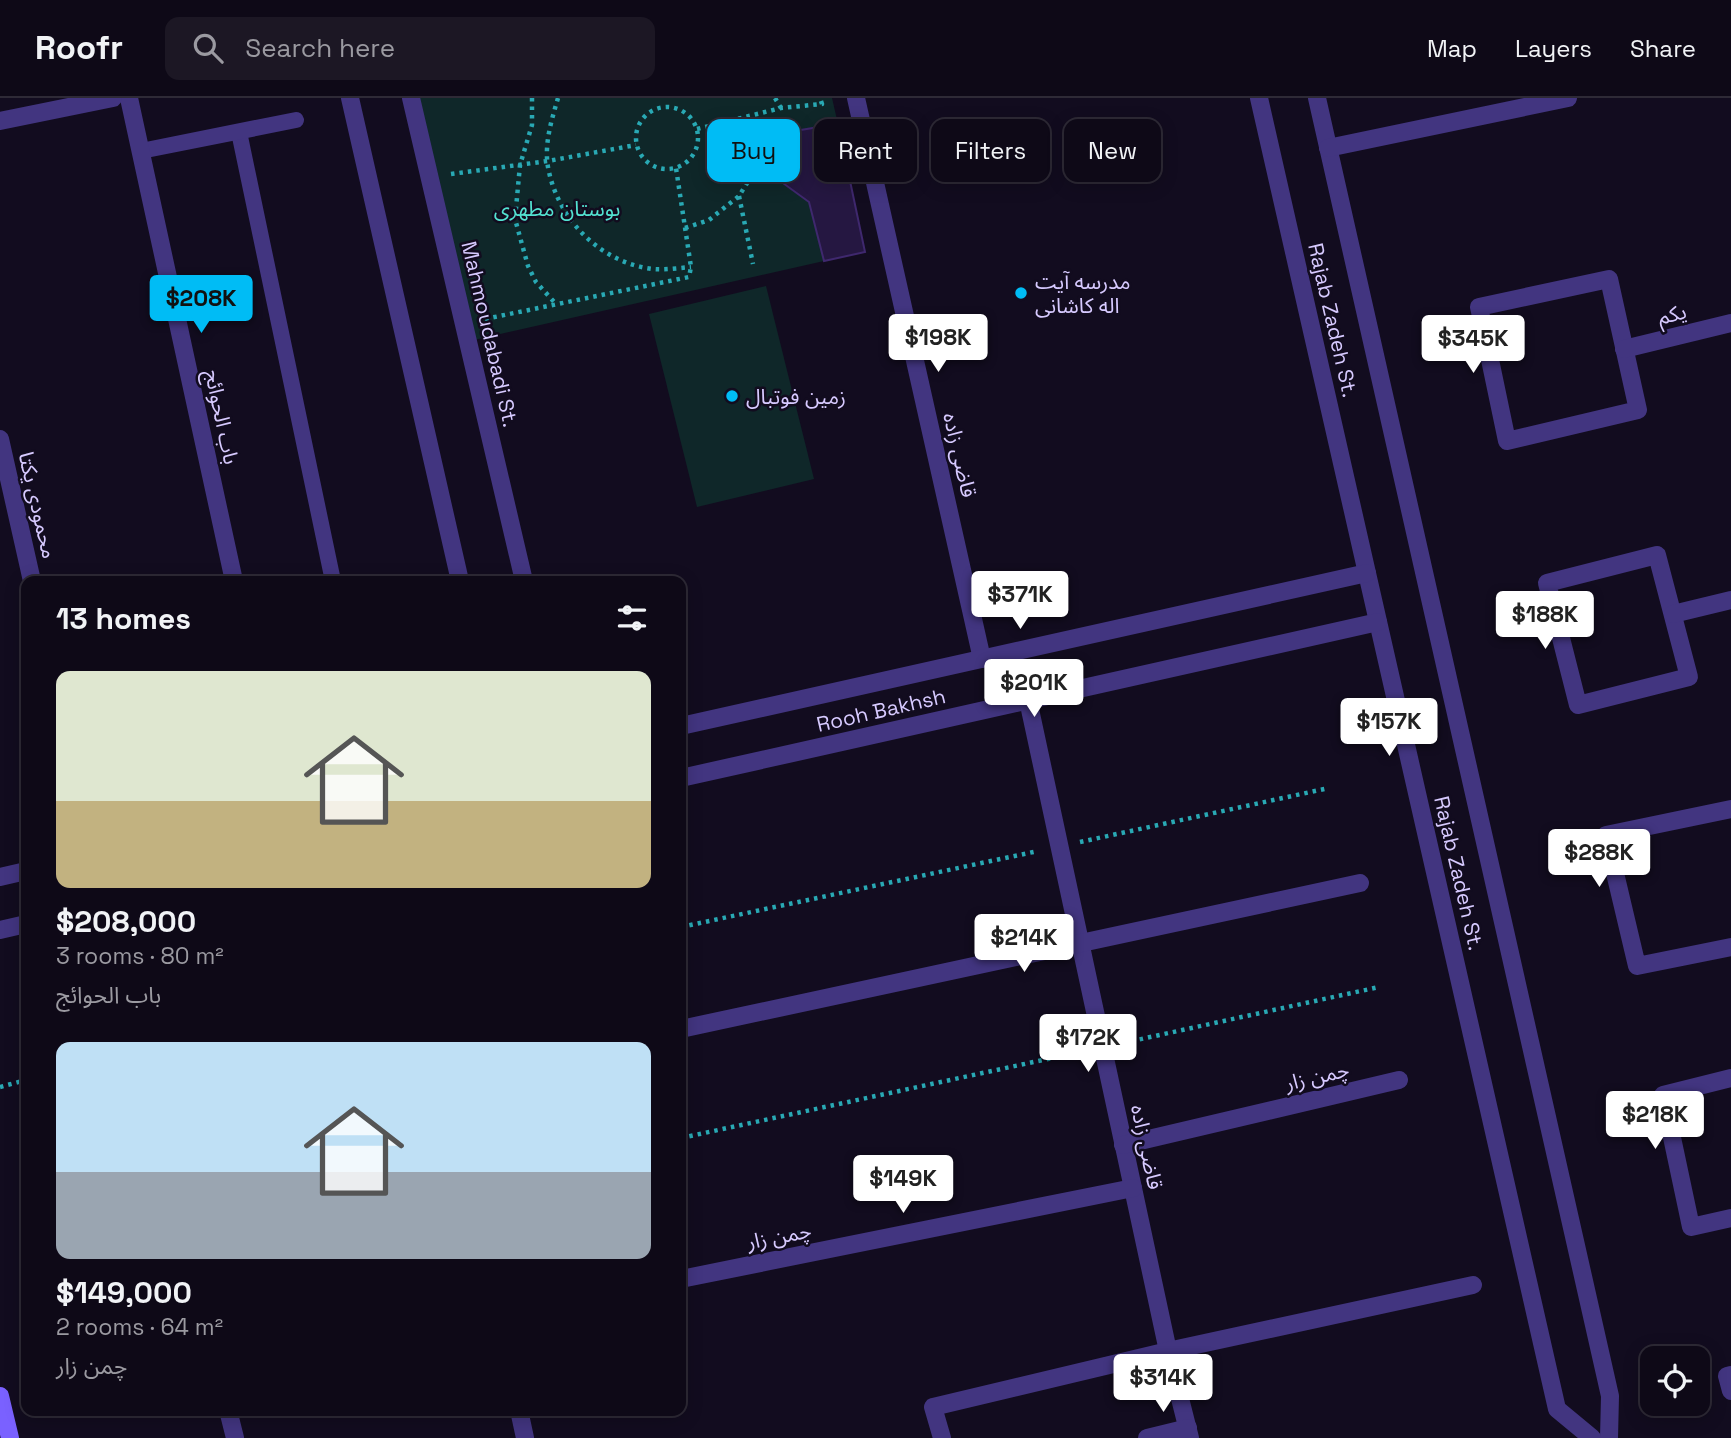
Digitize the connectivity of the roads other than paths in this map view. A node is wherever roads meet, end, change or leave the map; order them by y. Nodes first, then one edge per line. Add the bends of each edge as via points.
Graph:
1 (113, 98) edge
2 (129, 98) edge
3 (350, 98) edge
4 (411, 98) edge
5 (856, 98) edge
6 (1259, 98) edge
7 (1317, 98) edge
8 (1568, 98) edge
9 (296, 120) dead end
10 (0, 121) edge
11 (239, 132) junction
12 (1328, 148) junction
13 (141, 152) junction
14 (1731, 323) edge
15 (1625, 349) junction
16 (0, 439) edge
17 (1367, 573) junction
18 (31, 576) edge
19 (233, 576) edge
20 (332, 576) edge
21 (459, 576) edge
22 (523, 576) edge
23 (1731, 600) edge
24 (1673, 614) junction
25 (1378, 622) junction
26 (982, 659) junction
27 (1028, 700) junction
28 (686, 725) edge
29 (686, 777) edge
30 (1731, 809) edge
31 (21, 872) edge
32 (0, 877) edge
33 (1360, 883) dead end
34 (21, 925) edge
35 (0, 930) edge
36 (1080, 942) junction
37 (1731, 947) edge
38 (686, 1028) edge
39 (1731, 1078) edge
40 (1399, 1080) dead end
41 (1123, 1145) junction
42 (1133, 1188) junction
43 (1731, 1218) edge
44 (686, 1272) edge
45 (1473, 1285) dead end
46 (1168, 1351) junction
47 (1731, 1375) edge
48 (1731, 1391) edge
49 (0, 1396) edge
50 (230, 1416) edge
51 (520, 1416) edge
52 (1189, 1433) edge
53 (10, 1438) edge
54 (235, 1438) edge
55 (525, 1438) edge
56 (942, 1438) edge
57 (1147, 1438) edge
58 (1592, 1438) edge
59 (1609, 1438) edge

1 - 10 street
2 - 13 street, باب الحوائج
3 - 21 street
4 - 22 street, Mahmoudabadi St.
5 - 26 street, قاضی زاده
6 - 17 street, Rajab Zadeh St.
7 - 12 street, Rajab Zadeh St.
8 - 12 street
9 - 11 lane
11 - 13 lane
11 - 20 lane
12 - 59 street, Rajab Zadeh St. via 1610,1396
13 - 19 street, باب الحوائج
14 - 15 street, یکم
15 - 15 street via 1609,279 1479,307 1507,442 1638,410
16 - 18 street, محمودی یکتا
17 - 25 street, Rajab Zadeh St.
17 - 26 street, Rooh Bakhsh
23 - 24 street
24 - 24 street via 1657,555 1547,583 1578,705 1689,677
25 - 27 street, Rooh Bakhsh
25 - 58 street, Rajab Zadeh St. via 1558,1409
26 - 28 street, Rooh Bakhsh
27 - 29 street, Rooh Bakhsh
27 - 36 street, قاضی زاده
30 - 37 street via 1606,835 1637,966
31 - 32 street
33 - 36 street
34 - 35 street
36 - 38 street
36 - 41 street, قاضی زاده
39 - 43 street via 1663,1095 1692,1227
40 - 41 street, چمن زار
41 - 42 street, قاضی زاده
42 - 44 street, چمن زار
42 - 46 street, قاضی زاده
45 - 46 street
46 - 52 street, قاضی زاده
46 - 56 street via 933,1406
47 - 48 street via 1727,1376
49 - 53 main road
50 - 54 street
51 - 55 street
52 - 57 street

